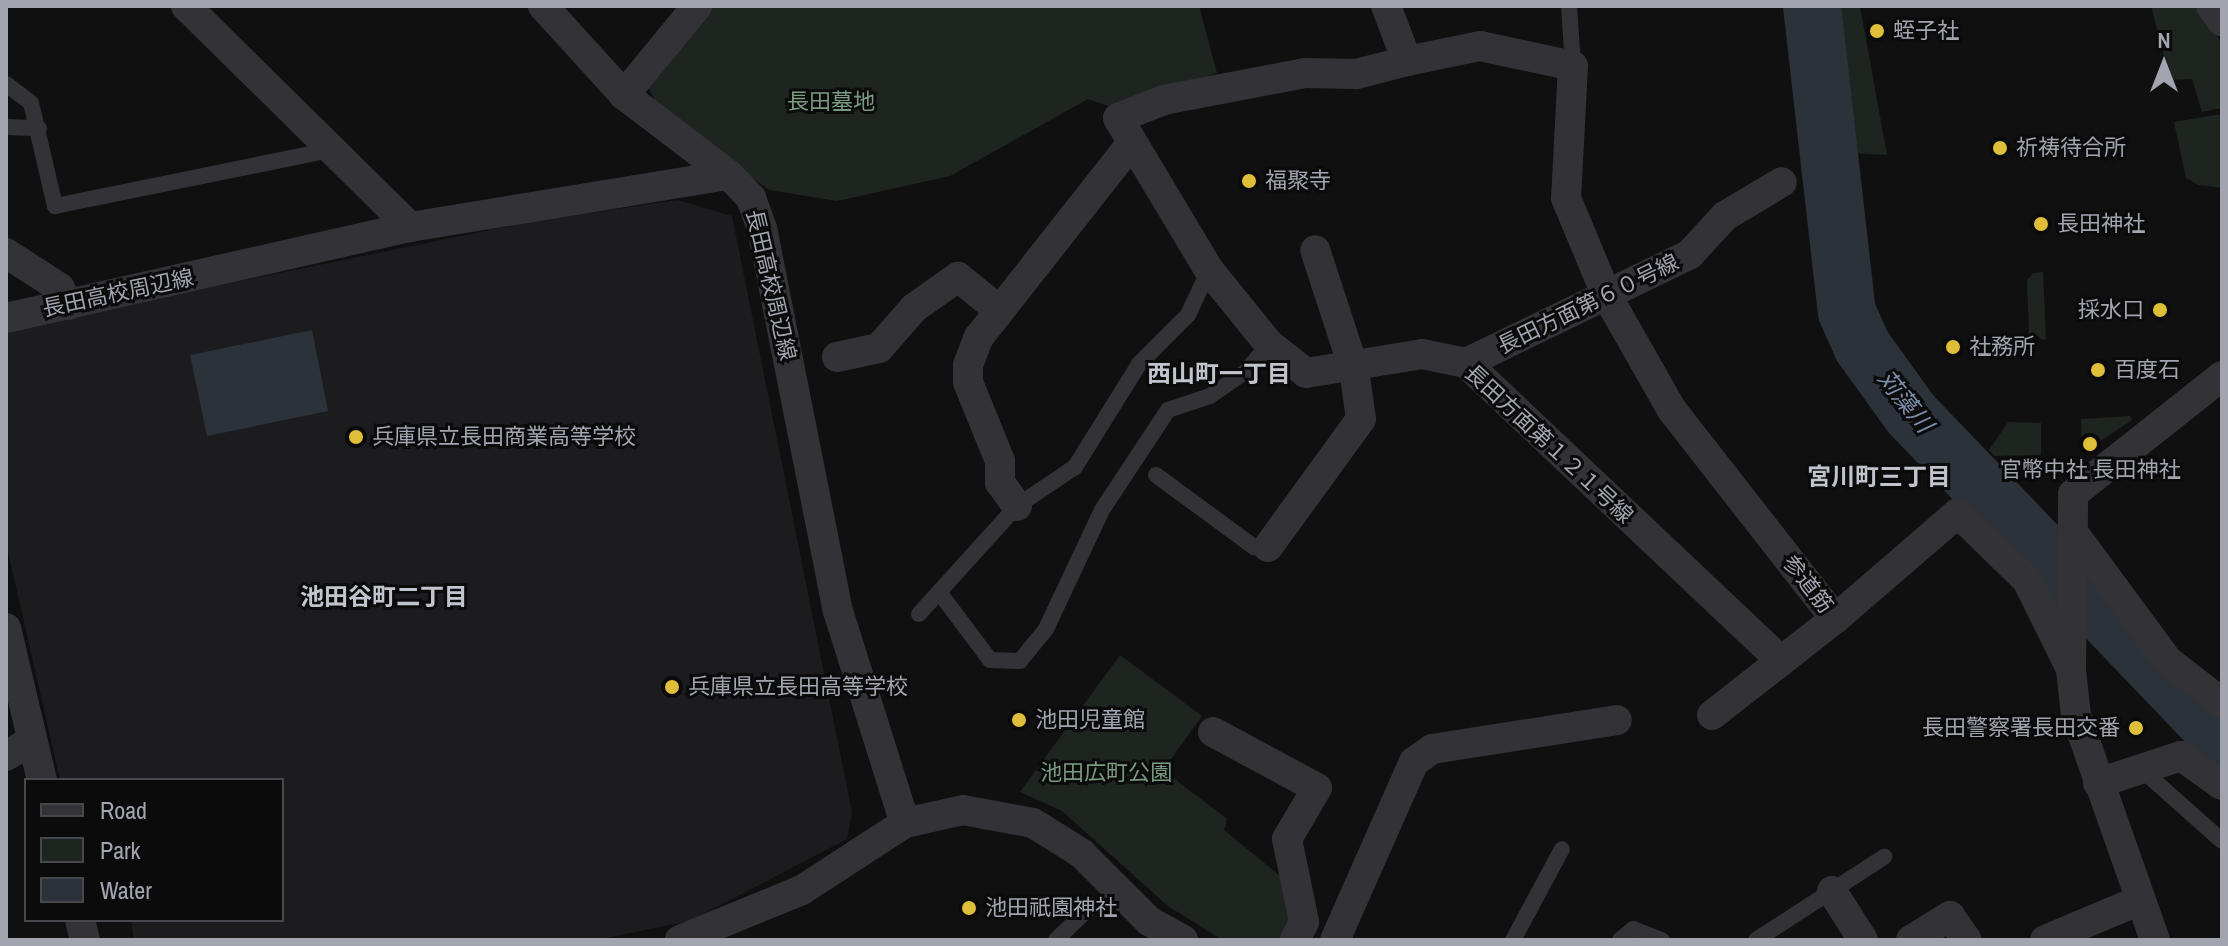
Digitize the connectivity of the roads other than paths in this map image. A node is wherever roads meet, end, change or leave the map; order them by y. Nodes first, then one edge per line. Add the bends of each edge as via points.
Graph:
1 (186, 6) edge
2 (543, 6) edge
3 (697, 6) edge
4 (1386, 6) edge
5 (1569, 6) edge
6 (2211, 6) edge
7 (2222, 21) edge
8 (1407, 61) junction
9 (1573, 66) junction
10 (6, 84) edge
11 (624, 95) junction
12 (6, 127) edge
13 (39, 128) junction
14 (1131, 144) junction
15 (331, 150) junction
16 (729, 175) junction
17 (1782, 182) dead end
18 (410, 227) junction
19 (1315, 250) dead end
20 (6, 253) edge
21 (1209, 270) junction
22 (1606, 294) junction
23 (68, 305) junction
24 (999, 310) junction
25 (6, 318) edge
26 (1269, 344) junction
27 (837, 357) dead end
28 (1466, 363) junction
29 (1354, 369) junction
30 (2222, 376) edge
31 (1156, 475) dead end
32 (1017, 506) junction
33 (2075, 546) junction
34 (1268, 547) joint
35 (939, 592) junction
36 (919, 614) dead end
37 (1835, 619) junction
38 (6, 628) edge
39 (1781, 661) junction
40 (2071, 669) junction
41 (2218, 694) edge
42 (1712, 715) dead end
43 (1617, 720) dead end
44 (1213, 732) dead end
45 (18, 748) edge
46 (2141, 769) junction
47 (40, 778) edge
48 (2098, 783) junction
49 (2222, 785) edge
50 (905, 823) junction
51 (2222, 841) edge
52 (1562, 849) dead end
53 (1884, 857) dead end
54 (1832, 891) junction
55 (2140, 900) junction
56 (1092, 905) dead end
57 (1147, 931) edge
58 (1300, 931) edge
59 (1336, 936) edge
60 (680, 940) edge
61 (1056, 940) edge
62 (1183, 940) edge
63 (1513, 940) edge
64 (1620, 940) edge
65 (1662, 940) edge
66 (1756, 940) edge
67 (1863, 940) edge
68 (1911, 940) edge
69 (1967, 940) edge
70 (2045, 940) edge
71 (2155, 940) edge

1 - 15 street
2 - 11 street
3 - 11 street
4 - 8 street
5 - 9 lane
6 - 7 street
8 - 9 street via 1480,46
8 - 14 street, 長田方面第１２１号線 via 1356,74 1305,73 1164,100 1118,118
9 - 22 street, 参道筋 via 1566,198
10 - 13 lane via 31,103
11 - 16 street
12 - 13 lane
13 - 15 lane via 55,206
14 - 21 street, 長田方面第１２１号線
14 - 24 street
15 - 18 street
16 - 18 street, 長田高校周辺線
16 - 50 street, 長田高校周辺線 via 751,198 762,228 838,611
17 - 22 street, 長田方面第６０号線 via 1725,216 1690,254
18 - 23 street, 長田高校周辺線
19 - 29 street
20 - 23 street via 60,288
21 - 26 street, 長田方面第１２１号線
21 - 32 lane via 1188,315 1139,364 1075,467
22 - 28 street, 長田方面第６０号線
22 - 37 street, 参道筋 via 1672,410
23 - 25 street, 長田高校周辺線
24 - 27 street via 958,277 914,308 879,348
24 - 32 street via 979,337 968,365 968,382 1000,461 1000,483
26 - 29 street, 長田方面第１２１号線 via 1306,373
26 - 35 lane via 1245,372 1210,396 1168,410 1102,510 1046,629 1020,661 990,660
28 - 29 street, 長田方面第１２１号線 via 1422,354
28 - 39 street, 長田方面第１２１号線
29 - 34 street via 1361,419
30 - 33 street, 参道筋 via 2073,494
31 - 34 lane via 1254,547
32 - 35 lane
33 - 40 street, 参道筋
33 - 41 street via 2167,660
35 - 36 lane
37 - 39 street
37 - 40 street, 参道筋 via 1958,513 2027,580
38 - 45 street
39 - 42 street
40 - 48 street, 参道筋 via 2076,716
43 - 59 street via 1432,749 1414,762
44 - 58 street via 1317,788 1287,839
45 - 47 street
46 - 48 street
46 - 49 street via 2181,756
46 - 51 lane
48 - 55 street, 参道筋
50 - 57 street via 963,810 1033,823 1081,853
50 - 60 street via 802,890
52 - 63 lane
53 - 54 lane
54 - 66 lane
54 - 67 street
55 - 70 street
55 - 71 street, 参道筋
56 - 61 lane
57 - 62 street
58 - 59 street
64 - 65 lane via 1633,929
68 - 69 street via 1950,916

